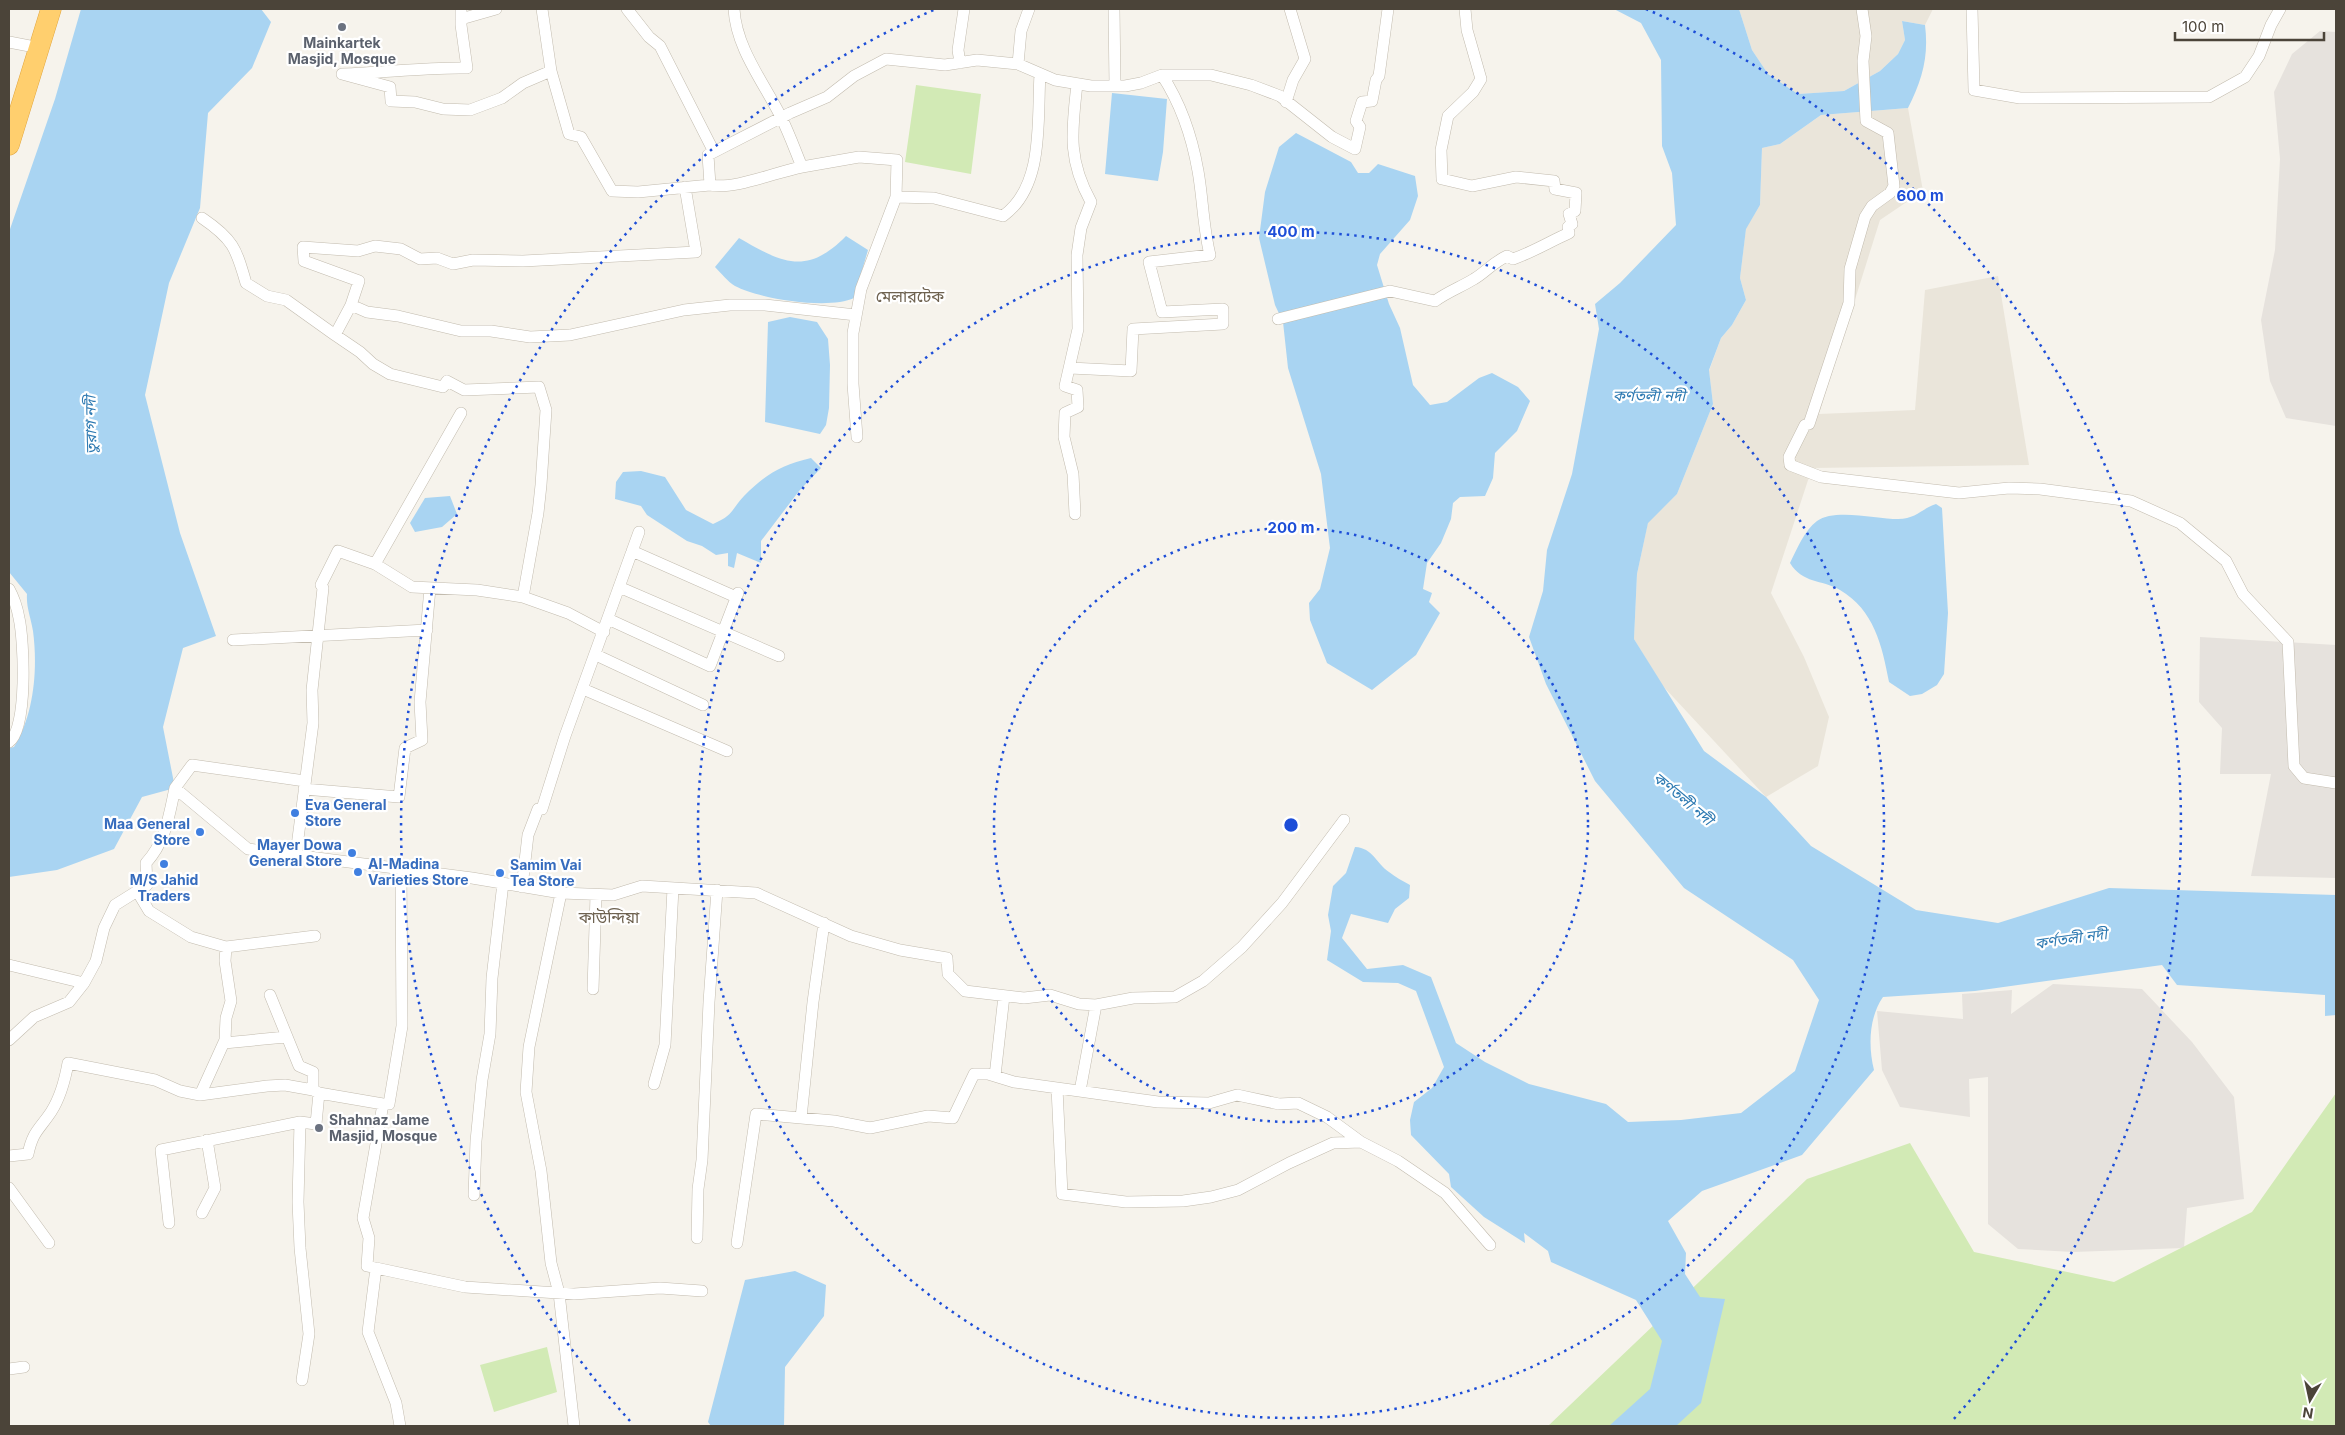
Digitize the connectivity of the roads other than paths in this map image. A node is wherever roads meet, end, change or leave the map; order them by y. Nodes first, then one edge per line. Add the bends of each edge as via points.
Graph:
1 (51, 9) edge
2 (496, 9) edge
3 (542, 9) edge
4 (627, 9) edge
5 (734, 9) edge
6 (964, 9) edge
7 (1029, 9) edge
8 (1114, 9) edge
9 (1290, 9) edge
10 (1388, 9) edge
11 (1465, 9) edge
12 (1862, 9) edge
13 (1972, 9) edge
14 (2280, 9) edge
15 (461, 14) edge
16 (9, 42) edge
17 (40, 48) junction
18 (960, 63) junction
19 (1018, 64) junction
20 (551, 71) junction
21 (1040, 74) junction
22 (1162, 75) junction
23 (1077, 84) junction
24 (1115, 86) junction
25 (1286, 102) junction
26 (782, 118) junction
27 (9, 145) edge
28 (714, 152) junction
29 (802, 167) junction
30 (710, 185) junction
31 (685, 187) junction
32 (896, 197) junction
33 (202, 218) dead end
34 (351, 305) junction
35 (856, 315) junction
36 (1278, 319) dead end
37 (335, 335) junction
38 (1070, 368) junction
39 (461, 413) dead end
40 (857, 437) dead end
41 (1075, 514) dead end
42 (639, 532) dead end
43 (632, 550) junction
44 (375, 564) junction
45 (619, 587) junction
46 (430, 588) junction
47 (9, 589) edge
48 (523, 597) junction
49 (608, 619) junction
50 (427, 630) junction
51 (604, 632) junction
52 (723, 632) junction
53 (318, 636) junction
54 (233, 640) dead end
55 (596, 655) junction
56 (779, 656) dead end
57 (583, 689) junction
58 (704, 705) dead end
59 (9, 742) edge
60 (728, 752) dead end
61 (2336, 783) edge
62 (304, 785) junction
63 (175, 788) junction
64 (1344, 820) dead end
65 (296, 854) junction
66 (401, 869) junction
67 (503, 883) junction
68 (522, 886) junction
69 (673, 888) junction
70 (717, 890) junction
71 (137, 891) junction
72 (561, 893) junction
73 (596, 895) junction
74 (824, 923) junction
75 (316, 936) dead end
76 (226, 947) junction
77 (9, 965) edge
78 (84, 983) junction
79 (593, 988) dead end
80 (270, 995) dead end
81 (1004, 996) junction
82 (1096, 1005) junction
83 (286, 1037) junction
84 (9, 1040) edge
85 (224, 1043) junction
86 (995, 1076) junction
87 (654, 1084) dead end
88 (1057, 1088) junction
89 (316, 1091) junction
90 (1080, 1091) junction
91 (200, 1095) junction
92 (383, 1104) junction
93 (800, 1118) junction
94 (300, 1122) junction
95 (207, 1140) junction
96 (1362, 1142) junction
97 (9, 1156) edge
98 (9, 1188) edge
99 (474, 1195) dead end
100 (202, 1213) dead end
101 (169, 1223) dead end
102 (697, 1238) dead end
103 (49, 1242) dead end
104 (737, 1243) dead end
105 (1490, 1245) dead end
106 (376, 1268) junction
107 (702, 1292) dead end
108 (559, 1293) junction
109 (24, 1367) dead end
110 (9, 1369) edge
111 (302, 1380) dead end
112 (400, 1426) edge
113 (574, 1426) edge

1 - 17 highway
2 - 15 street
3 - 20 street
4 - 28 street via 660,46
5 - 26 street via 736,26 749,58
6 - 18 street via 958,50
7 - 19 street via 1020,31
8 - 24 street
9 - 25 street via 1306,59 1293,80
10 - 25 street via 1379,76 1372,101 1362,102 1356,120 1360,127 1355,149 1332,138
11 - 36 street via 1467,30 1481,79 1473,92 1448,116 1441,150 1442,179 1472,186 1516,178 1554,181 1555,189 1576,193 1569,233 1529,254 1513,259 1507,256 1493,262 1475,279 1435,301 1390,291
12 - 61 street via 1866,36 1863,61 1866,121 1888,133 1894,186 1865,217 1850,269 1849,303 1809,424 1805,425 1789,457 1790,465 1821,477 1959,493 2040,488 2131,501 2180,523 2226,562 2243,594 2288,642 2294,766 2304,778
13 - 14 street via 1974,90 2020,98 2093,99 2209,97 2245,77 2259,56
15 - 20 street via 468,68 342,74 390,86 391,101 470,110 502,98 523,83
16 - 17 street
17 - 27 highway
18 - 19 street via 977,60
18 - 26 street via 945,65 886,59 854,76 827,97
19 - 21 street
20 - 31 street via 569,134 581,137 612,191
21 - 23 street
21 - 32 street via 1034,165 1028,186 1013,209 1003,216 934,198
22 - 24 street via 1141,83
22 - 25 street via 1211,75 1251,85 1280,96
22 - 38 street via 1177,98 1186,122 1198,171 1203,227 1210,255 1149,262 1162,312 1223,309 1223,324 1132,329 1131,371
23 - 24 street
23 - 38 street via 1072,124 1073,153 1079,180 1091,202 1081,228 1077,255 1078,329
26 - 28 street
26 - 29 street
28 - 30 street via 708,155
29 - 30 street via 774,172 740,184
29 - 32 street via 859,157 897,160
30 - 31 street
31 - 34 street via 696,252 523,261 473,260 453,264 437,258 420,259 401,249 376,246 358,251 303,247 304,261 359,281
32 - 35 street via 861,289
33 - 37 street via 224,232 238,256 246,283 267,296 286,300
34 - 35 street via 367,312 461,331 530,336 570,335 684,310 730,305 764,305
34 - 37 street
35 - 40 street via 852,333
37 - 48 street via 390,374 442,387 447,381 464,390 539,386 546,410 541,484
38 - 41 street via 1065,386 1077,390 1078,407 1065,412 1064,436 1073,474
39 - 44 street
42 - 43 street
43 - 45 street
43 - 52 street via 737,595
44 - 46 street via 412,587
44 - 53 street via 338,551 322,585
45 - 49 street
45 - 52 street
46 - 48 street via 477,590
46 - 50 street
47 - 59 street via 15,600 23,647 19,724
48 - 51 street via 568,613
49 - 51 street
49 - 52 street via 710,666
50 - 53 street
50 - 62 street via 420,702 422,740 405,748 399,797
51 - 55 street
52 - 56 street
53 - 54 street
53 - 62 street via 312,690 313,724
55 - 57 street
55 - 58 street
57 - 60 street
57 - 68 street via 542,809 538,809 528,835
62 - 63 street via 192,765
62 - 65 street
63 - 65 street via 248,849
63 - 71 street via 165,834 146,863 147,885
64 - 82 street via 1282,903 1242,947 1203,982 1175,997 1133,998
65 - 66 street
66 - 67 street
66 - 92 street via 402,1026 389,1104
67 - 68 street
67 - 99 street via 492,978 490,1034 476,1141
68 - 72 street
69 - 70 street
69 - 73 street via 642,886 613,895
69 - 87 street via 665,1045
70 - 74 street via 756,893
70 - 102 street
71 - 76 street via 149,911 174,927 191,937
71 - 78 street via 115,905 104,928 96,961
72 - 73 street
72 - 108 street via 529,1047 526,1092 541,1171 550,1263
73 - 79 street
74 - 81 street via 851,936 900,950 948,958 948,974 965,992
74 - 93 street
75 - 76 street
76 - 85 street via 231,1001
77 - 78 street
78 - 84 street via 69,1002 34,1017
80 - 83 street
81 - 82 street via 1050,995 1078,1004
81 - 86 street
82 - 90 street
83 - 85 street
83 - 89 street via 299,1066 313,1072
85 - 91 street
86 - 88 street
86 - 93 street via 974,1074 953,1118 928,1116 870,1128
88 - 90 street
88 - 96 street via 1062,1194 1126,1202 1211,1197 1238,1190 1333,1143
89 - 91 street via 285,1085
89 - 92 street
89 - 94 street via 316,1124
90 - 96 street via 1158,1102 1209,1103 1237,1095 1279,1104 1298,1103 1328,1117
91 - 97 street via 180,1091 155,1080 68,1063 57,1100 32,1136 28,1154
92 - 106 street via 363,1218 369,1238 367,1266
93 - 104 street via 756,1114
94 - 95 street
94 - 111 street via 298,1202 309,1334
95 - 100 street via 215,1188
95 - 101 street via 161,1150
96 - 105 street via 1398,1161 1444,1193
98 - 103 street
106 - 108 street via 465,1287
106 - 112 street via 368,1332 396,1403
107 - 108 street via 660,1288
108 - 113 street
109 - 110 street

